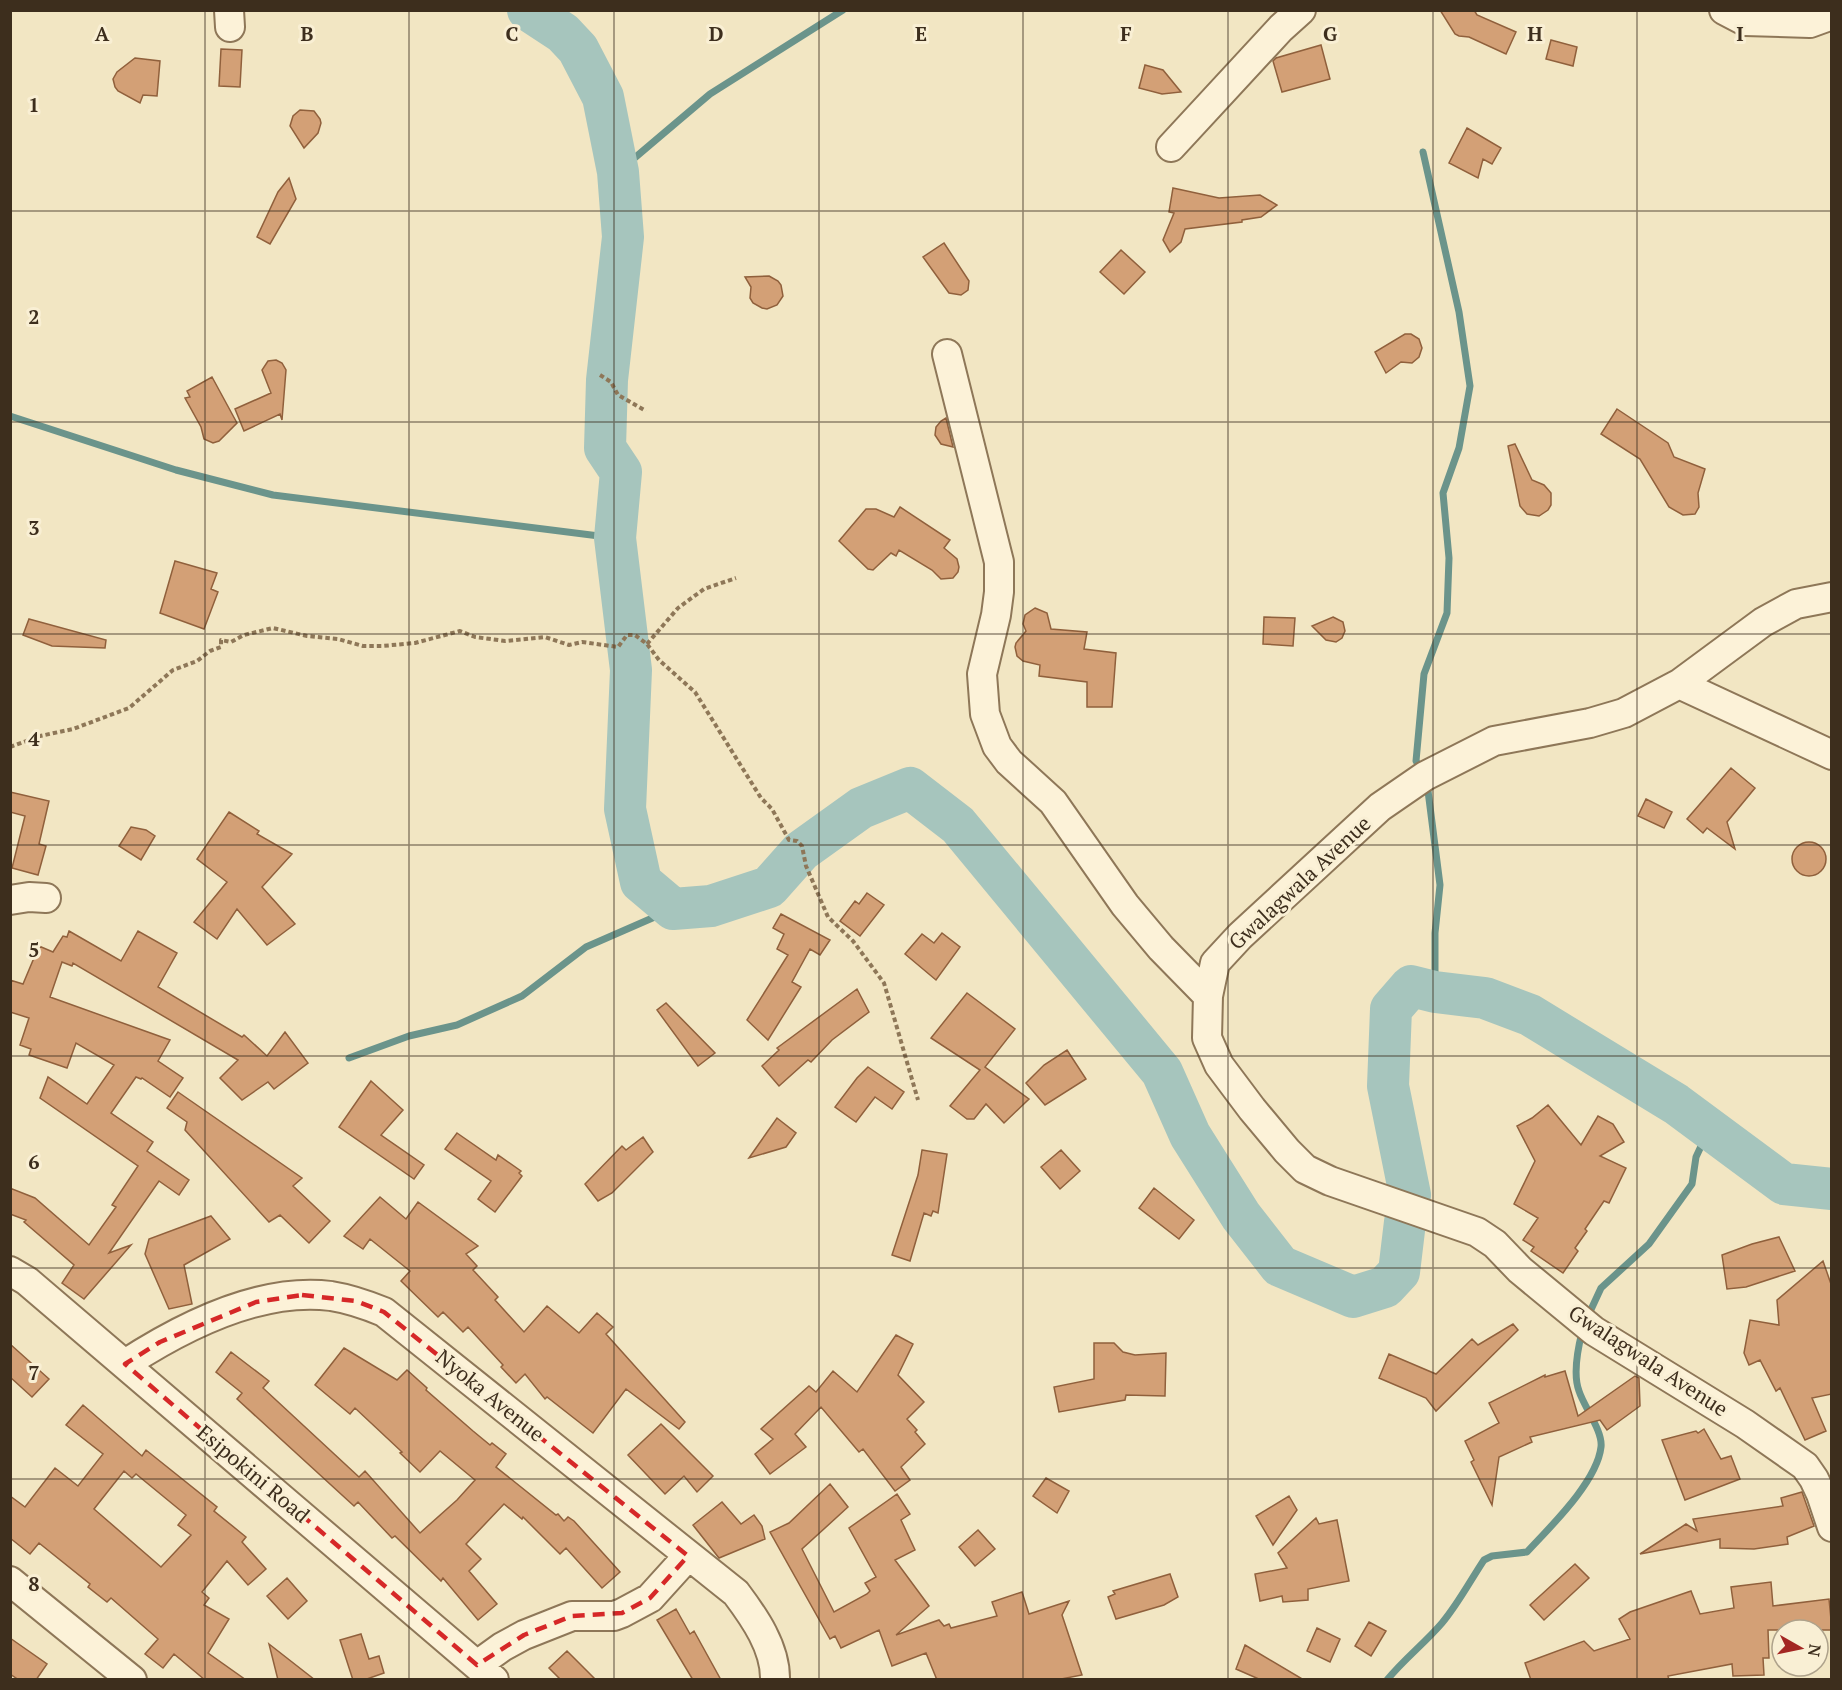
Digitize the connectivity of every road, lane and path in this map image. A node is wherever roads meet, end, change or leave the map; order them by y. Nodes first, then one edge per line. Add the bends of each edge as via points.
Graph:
1 (1301, 10) edge
2 (1724, 10) edge
3 (1832, 15) edge
4 (1171, 147) dead end
5 (947, 354) dead end
6 (600, 375) dead end
7 (646, 411) dead end
8 (736, 578) dead end
9 (1832, 597) edge
10 (647, 644) junction
11 (1678, 684) junction
12 (10, 747) edge
13 (1832, 755) edge
14 (46, 898) dead end
15 (10, 900) edge
16 (1208, 996) junction
17 (918, 1100) dead end
18 (10, 1271) edge
19 (125, 1364) junction
20 (1830, 1514) edge
21 (688, 1556) junction
22 (10, 1581) edge
23 (486, 1672) edge
24 (132, 1680) edge
25 (775, 1680) edge

1 - 4 street
2 - 3 street via 1745,21 1810,23
5 - 16 street via 999,562 996,615 982,674 985,714 997,746 1053,802 1125,905
6 - 7 path via 611,382 618,395
8 - 10 path via 705,589 678,608
9 - 11 street, Gwalagwala Avenue via 1796,604 1763,622
10 - 12 path via 636,634 627,635 618,647 582,642 568,645 545,637 505,641 460,631 415,643 363,646 273,628 231,642 220,640 221,646 197,662 173,670 129,708
10 - 17 path via 695,692 789,840 802,846 806,866 828,917 853,941 884,983
11 - 13 street
11 - 16 street, Gwalagwala Avenue via 1624,713 1494,741 1425,776 1380,807 1240,936 1215,963
14 - 15 street
16 - 20 street, Gwalagwala Avenue via 1207,1038 1219,1065 1305,1169 1477,1232 1594,1331 1745,1424 1805,1466
18 - 19 street, Esipokini Road
19 - 21 street, Nyoka Avenue via 160,1341 256,1302 302,1295 356,1301 384,1312
19 - 23 street, Esipokini Road
21 - 23 street via 650,1598 614,1616 572,1616 524,1635 502,1647
21 - 25 street, Nyoka Avenue via 736,1593 762,1629
22 - 24 street

